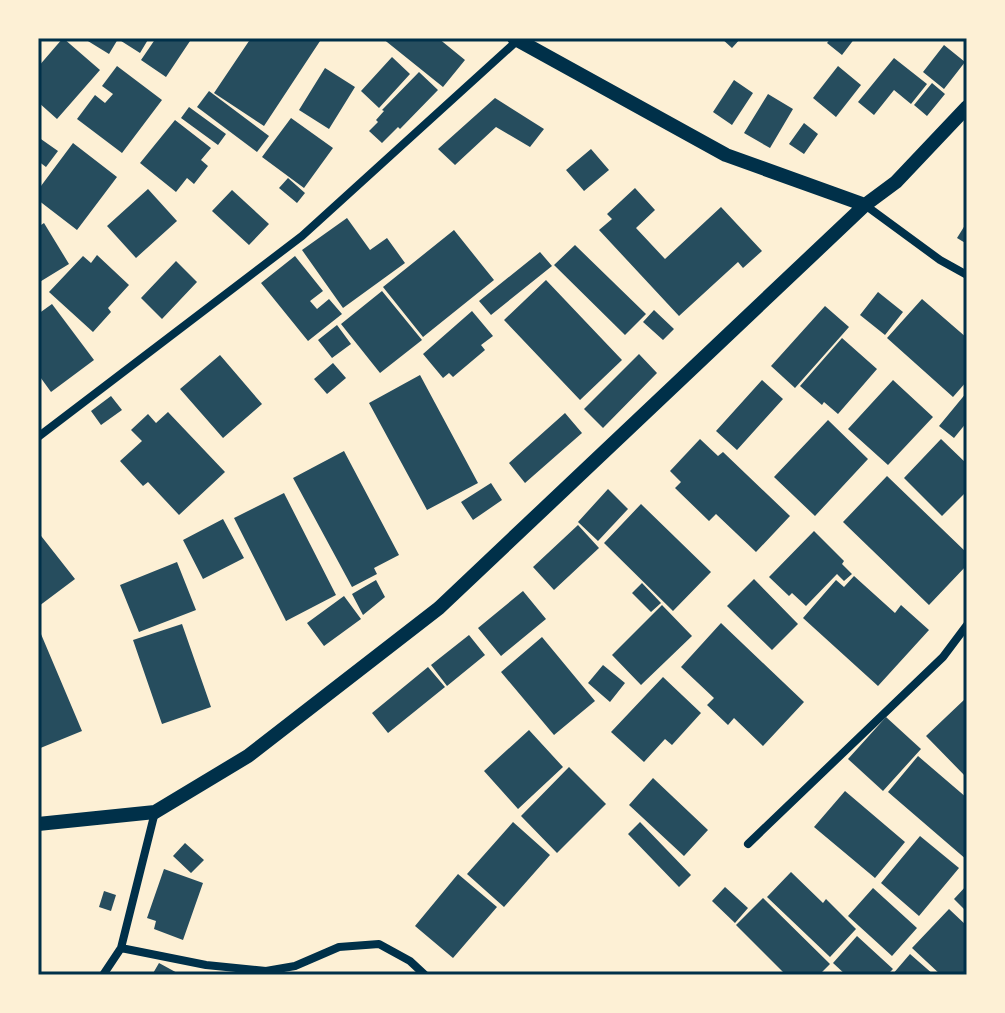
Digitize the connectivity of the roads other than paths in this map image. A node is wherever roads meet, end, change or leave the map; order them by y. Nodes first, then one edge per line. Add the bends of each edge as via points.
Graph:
1 (517, 39) edge
2 (967, 107) edge
3 (865, 205) junction
4 (967, 275) edge
5 (38, 437) edge
6 (967, 625) edge
7 (155, 812) junction
8 (38, 824) edge
9 (748, 844) dead end
10 (121, 948) junction
11 (103, 975) edge
12 (425, 975) edge

1 - 3 street via 726,155
1 - 5 street via 302,236
2 - 3 street via 896,182
3 - 4 street
3 - 7 street via 439,608 248,756
6 - 9 street via 943,657
7 - 8 street
7 - 10 street
10 - 11 street
10 - 12 street via 266,971 295,966 339,947 379,944

